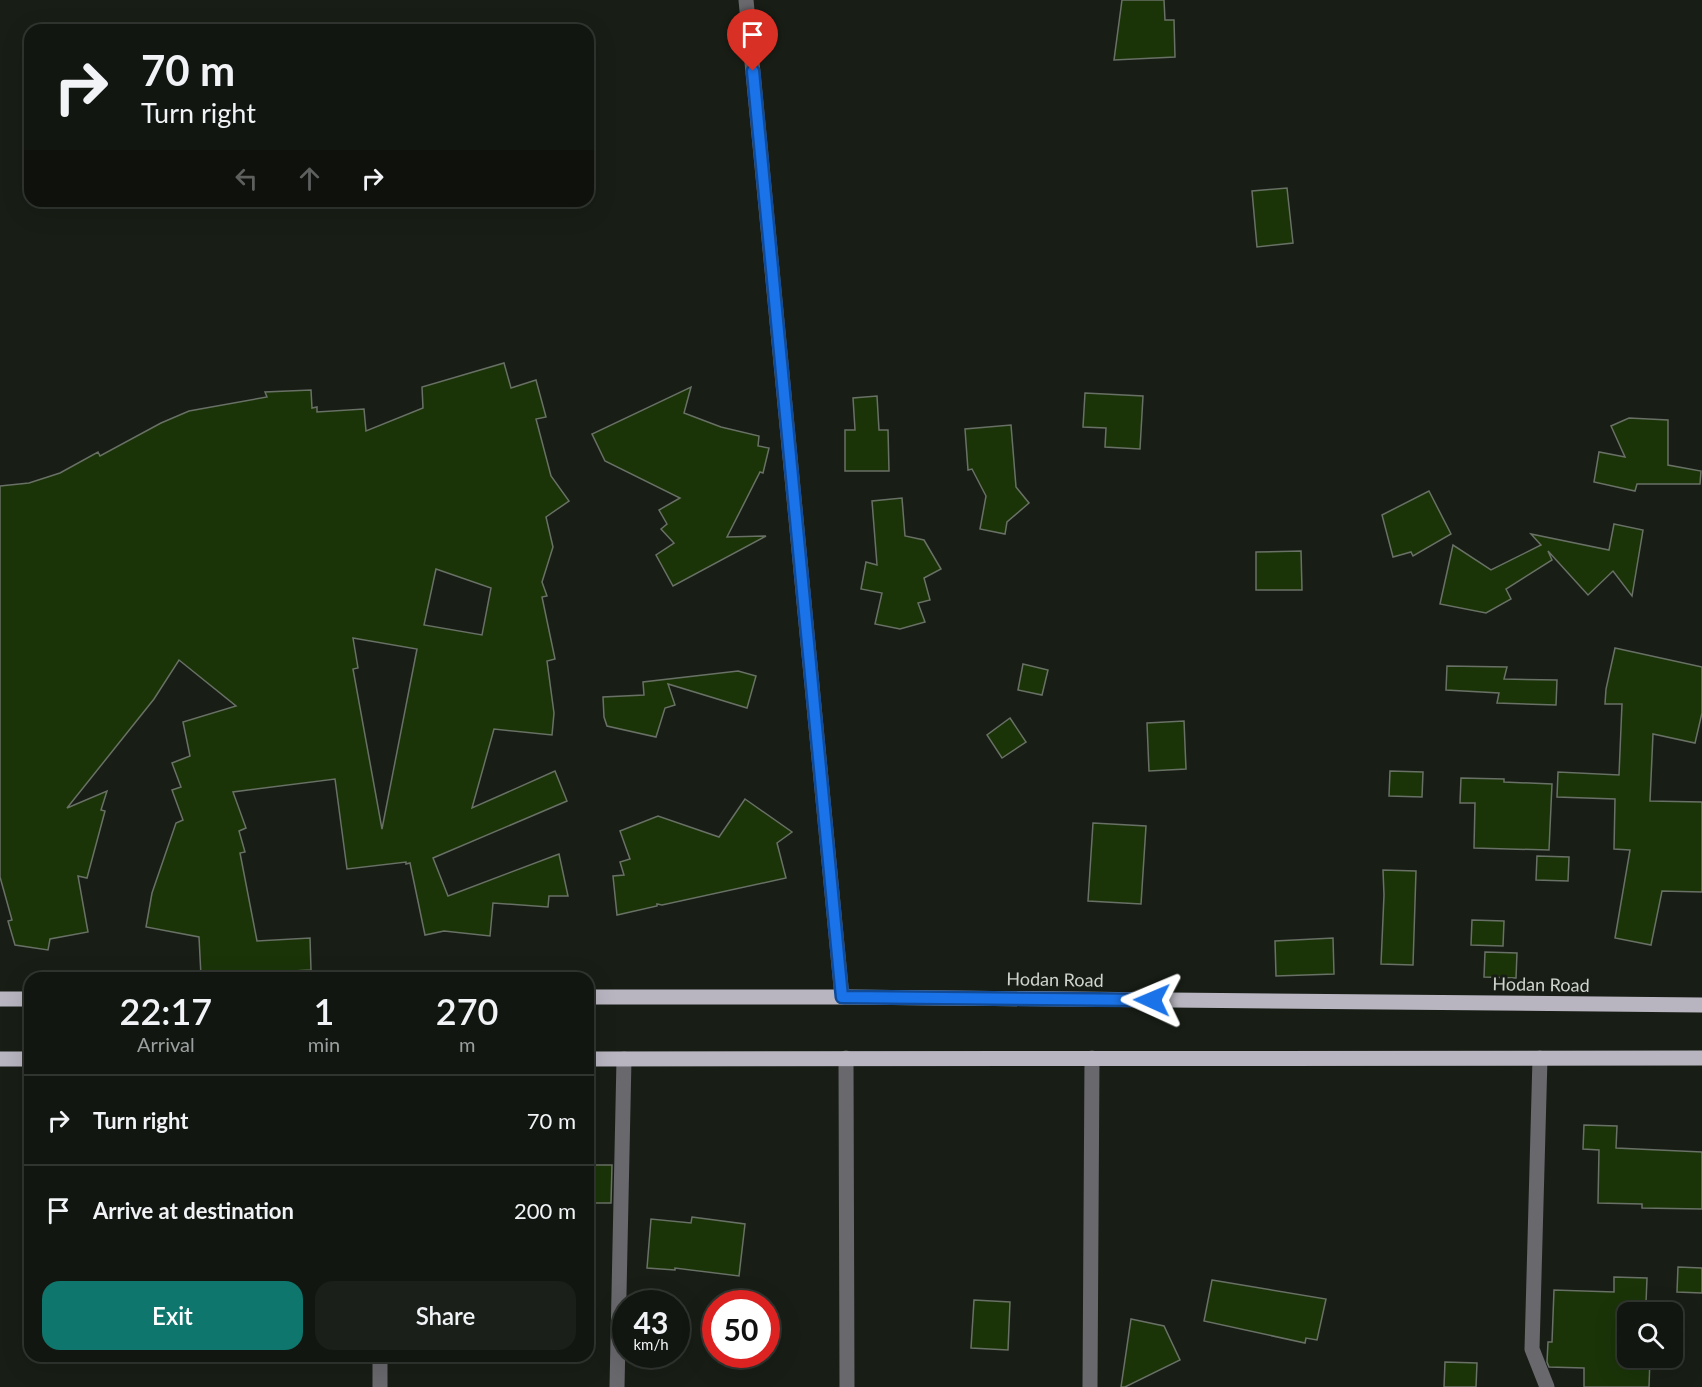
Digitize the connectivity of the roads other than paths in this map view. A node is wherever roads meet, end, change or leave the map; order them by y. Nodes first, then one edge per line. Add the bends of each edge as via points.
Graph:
1 (746, 0) edge
2 (842, 997) junction
3 (594, 998) edge
4 (0, 999) edge
5 (24, 999) edge
6 (1702, 1005) edge
7 (846, 1058) junction
8 (1092, 1058) junction
9 (1540, 1058) junction
10 (1702, 1058) edge
11 (0, 1059) edge
12 (24, 1059) edge
13 (594, 1059) edge
14 (624, 1059) junction
15 (380, 1362) edge
16 (380, 1387) edge
17 (617, 1387) edge
18 (847, 1387) edge
19 (1090, 1387) edge
20 (1547, 1387) edge

1 - 2 street
2 - 3 main road, Hodan Road
2 - 6 main road, Hodan Road
4 - 5 main road
7 - 8 main road
7 - 14 main road
7 - 18 street
8 - 9 main road
8 - 19 street
9 - 10 main road
9 - 20 street via 1532,1349
11 - 12 main road
13 - 14 main road
14 - 17 street
15 - 16 street

